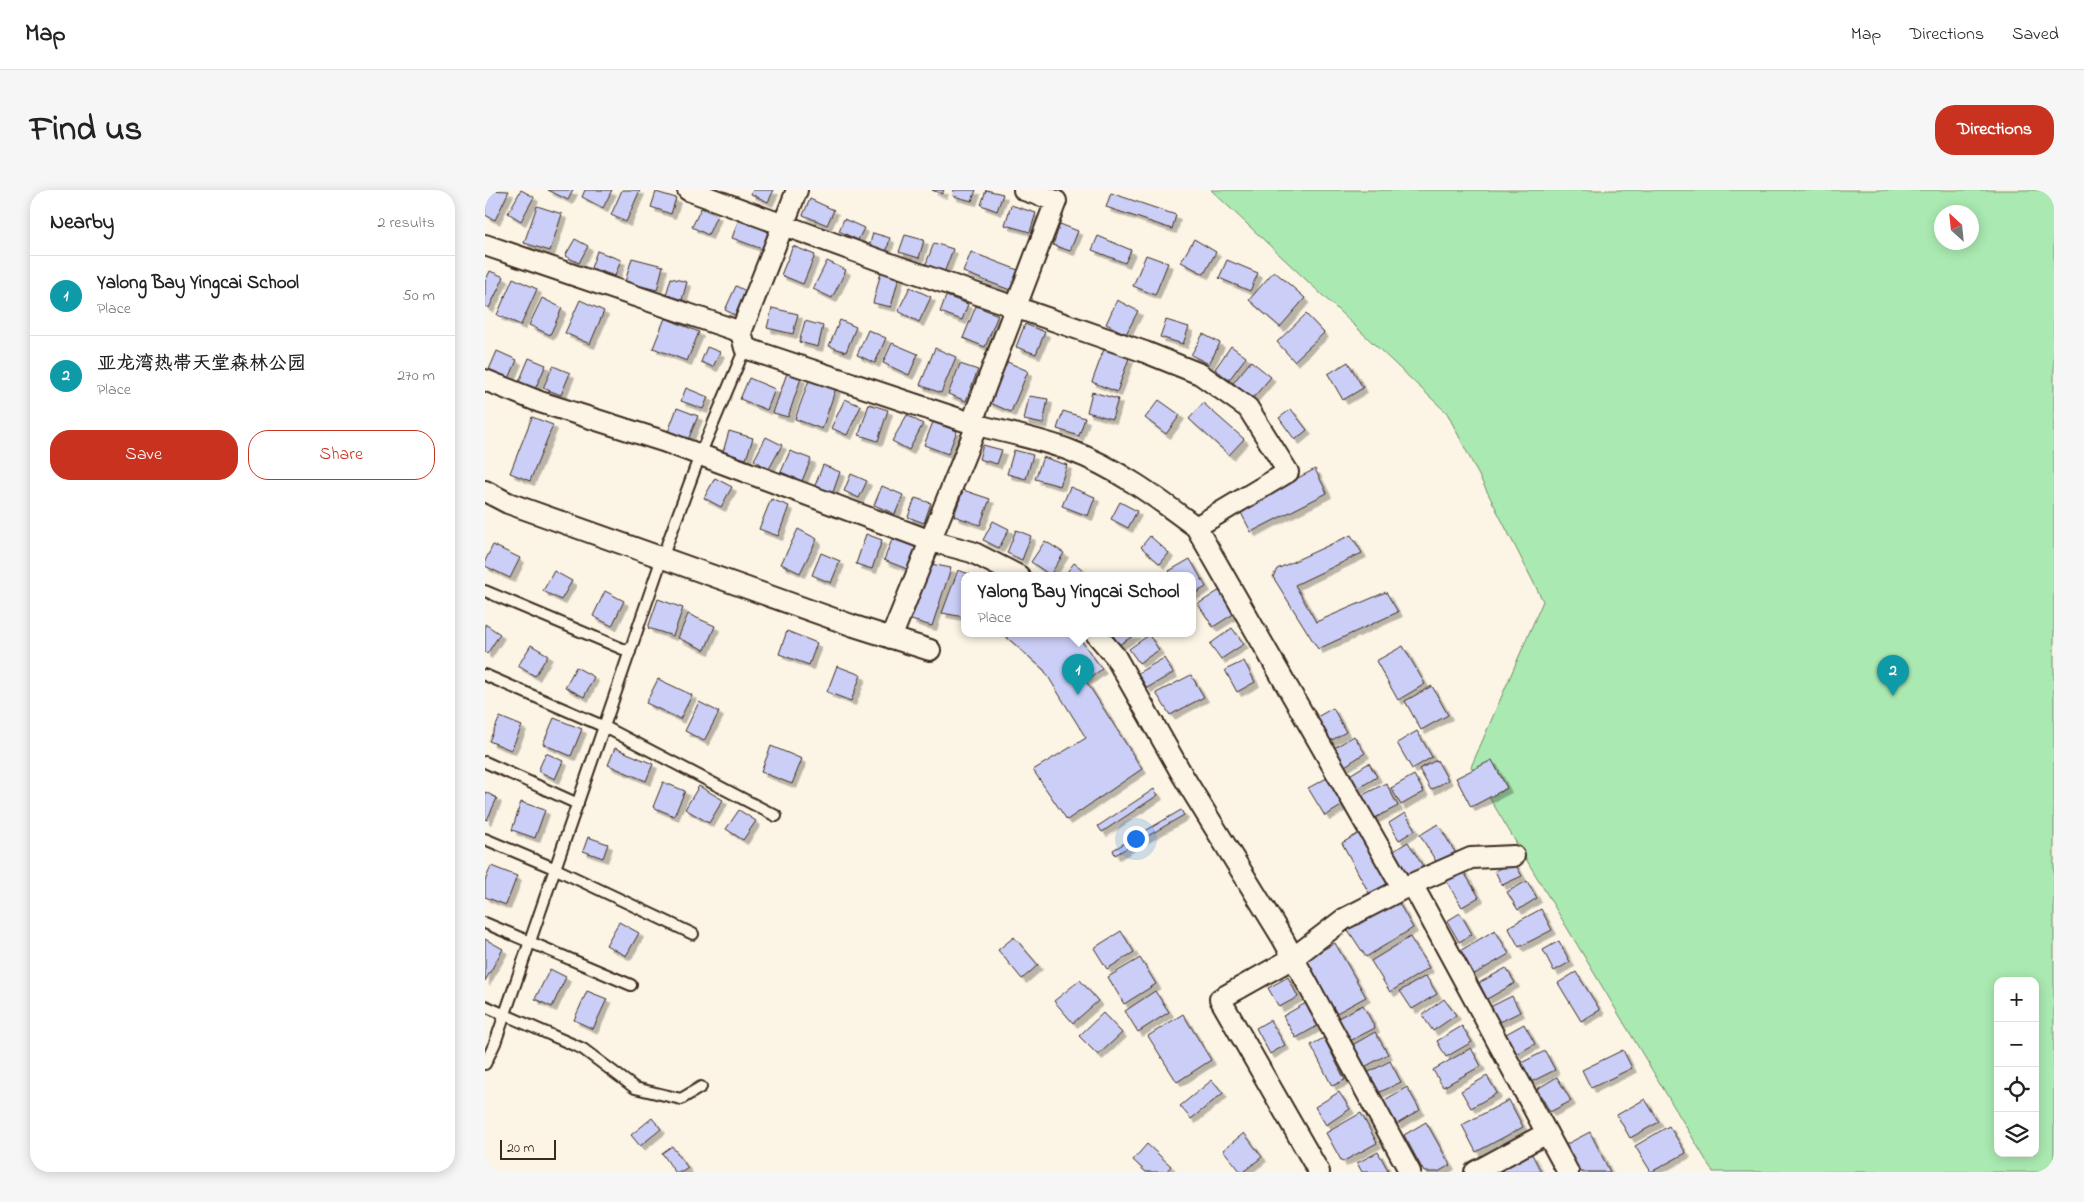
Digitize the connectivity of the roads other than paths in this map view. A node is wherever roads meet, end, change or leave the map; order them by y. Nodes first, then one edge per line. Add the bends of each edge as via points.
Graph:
1 (687, 190) edge
2 (797, 190) edge
3 (1024, 190) edge
4 (783, 225) junction
5 (485, 246) edge
6 (1015, 306) junction
7 (743, 340) junction
8 (485, 380) edge
9 (975, 423) junction
10 (700, 455) junction
11 (485, 492) edge
12 (1196, 527) junction
13 (931, 541) junction
14 (662, 558) junction
15 (1011, 572) edge
16 (485, 591) edge
17 (1099, 637) edge
18 (891, 638) junction
19 (930, 650) dead end
20 (631, 652) junction
21 (485, 675) edge
22 (605, 727) junction
23 (485, 762) edge
24 (578, 804) junction
25 (776, 816) dead end
26 (485, 839) edge
27 (1514, 856) dead end
28 (555, 869) junction
29 (1408, 886) junction
30 (485, 923) edge
31 (693, 934) dead end
32 (530, 943) junction
33 (1293, 958) junction
34 (631, 985) dead end
35 (485, 1006) edge
36 (505, 1015) junction
37 (485, 1064) edge
38 (701, 1087) dead end
39 (1547, 1133) junction
40 (1319, 1172) edge
41 (1410, 1172) edge
42 (1475, 1172) edge
43 (1568, 1172) edge

1 - 4 street
2 - 4 street
3 - 6 street via 1056,201
4 - 6 street
4 - 7 street
5 - 7 street
6 - 9 street
6 - 12 street via 1200,374 1247,408 1288,472
7 - 9 street
7 - 10 lane
8 - 10 street via 540,402
9 - 12 street via 1069,450 1145,488
9 - 13 street
10 - 13 street
10 - 14 lane
11 - 14 street via 507,503
12 - 29 street
13 - 15 street via 972,552
13 - 18 street
14 - 18 street
14 - 20 lane
16 - 20 lane
17 - 33 street via 1115,656
18 - 19 street
20 - 22 lane
21 - 22 lane
22 - 24 lane
22 - 25 lane
23 - 24 lane
24 - 28 lane
26 - 28 lane
27 - 29 street via 1471,858
28 - 31 lane
28 - 32 lane
29 - 33 street via 1344,919
29 - 39 street
30 - 32 lane
32 - 34 lane
32 - 36 lane
33 - 40 street via 1220,999
33 - 41 street
35 - 36 lane
36 - 37 lane
36 - 38 lane via 583,1049 635,1088 681,1099
39 - 42 street
39 - 43 street

